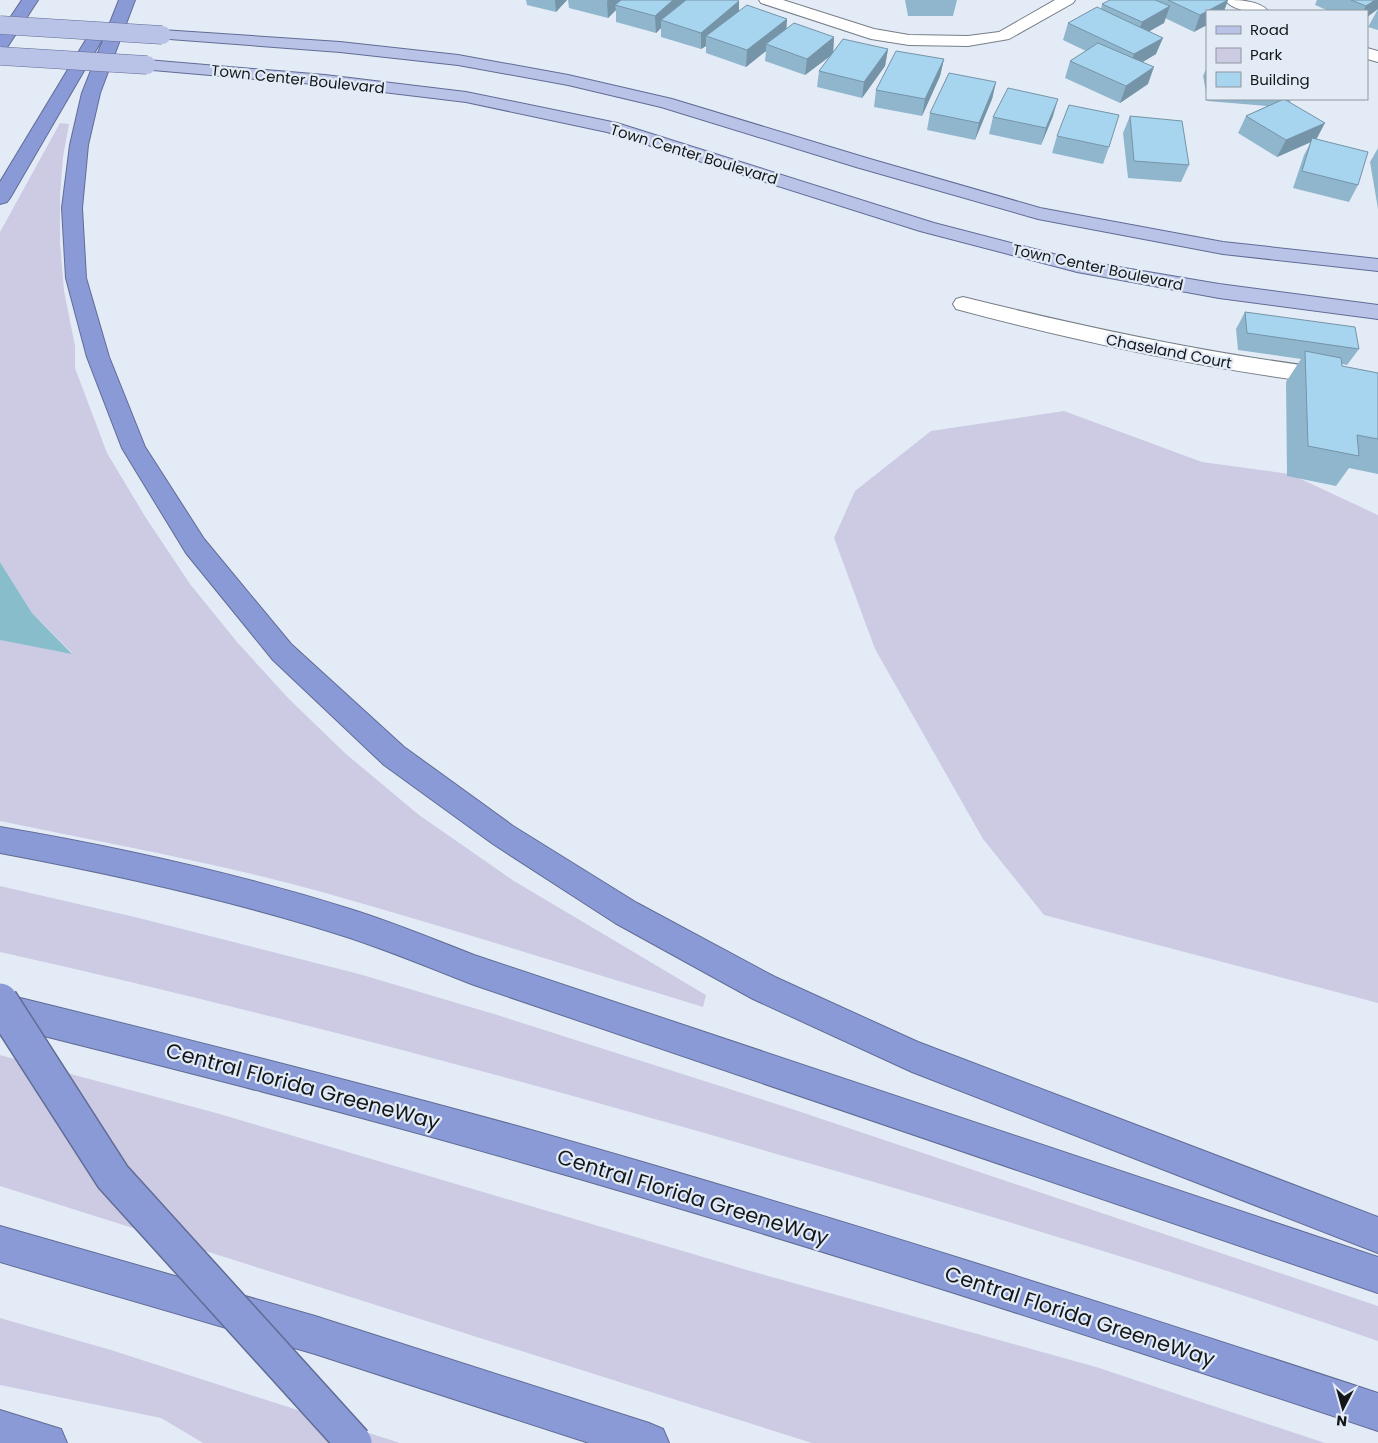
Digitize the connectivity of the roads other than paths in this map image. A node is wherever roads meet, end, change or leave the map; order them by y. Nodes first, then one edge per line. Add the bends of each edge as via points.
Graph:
1 (30, 0) edge
2 (118, 0) edge
3 (127, 0) edge
4 (767, 0) edge
5 (1067, 0) edge
6 (1233, 0) edge
7 (1258, 10) edge
8 (0, 25) edge
9 (0, 45) edge
10 (0, 56) edge
11 (0, 198) edge
12 (1378, 265) edge
13 (963, 304) dead end
14 (1378, 312) edge
15 (1378, 382) edge
16 (0, 840) edge
17 (0, 1001) edge
18 (0, 1009) edge
19 (1378, 1235) edge
20 (0, 1244) edge
21 (1378, 1275) edge
22 (1378, 1412) edge
23 (0, 1429) edge
24 (48, 1443) edge
25 (354, 1443) edge
26 (648, 1443) edge

1 - 9 highway
2 - 11 highway
3 - 19 highway via 91,93 79,145 72,208 76,278 98,358 134,448 195,546 282,652 394,756 503,834 626,914 764,988 912,1056
4 - 5 street via 871,34 909,40 968,42 1003,36
6 - 7 street
8 - 12 main road, Town Center Boulevard, bridge via 370,50 458,60 568,80 666,103 1038,213 1223,248
10 - 14 main road, Town Center Boulevard, bridge via 324,80 466,97 611,127 927,227 1077,266 1219,291
13 - 15 street, Chaseland Court via 1083,334 1203,358 1322,377
16 - 21 highway via 73,852 187,878 333,918 483,973
17 - 25 highway, bridge via 113,1177
18 - 22 highway, Central Florida GreeneWay via 390,1109 662,1186 946,1273
20 - 26 highway via 315,1335
23 - 24 highway

